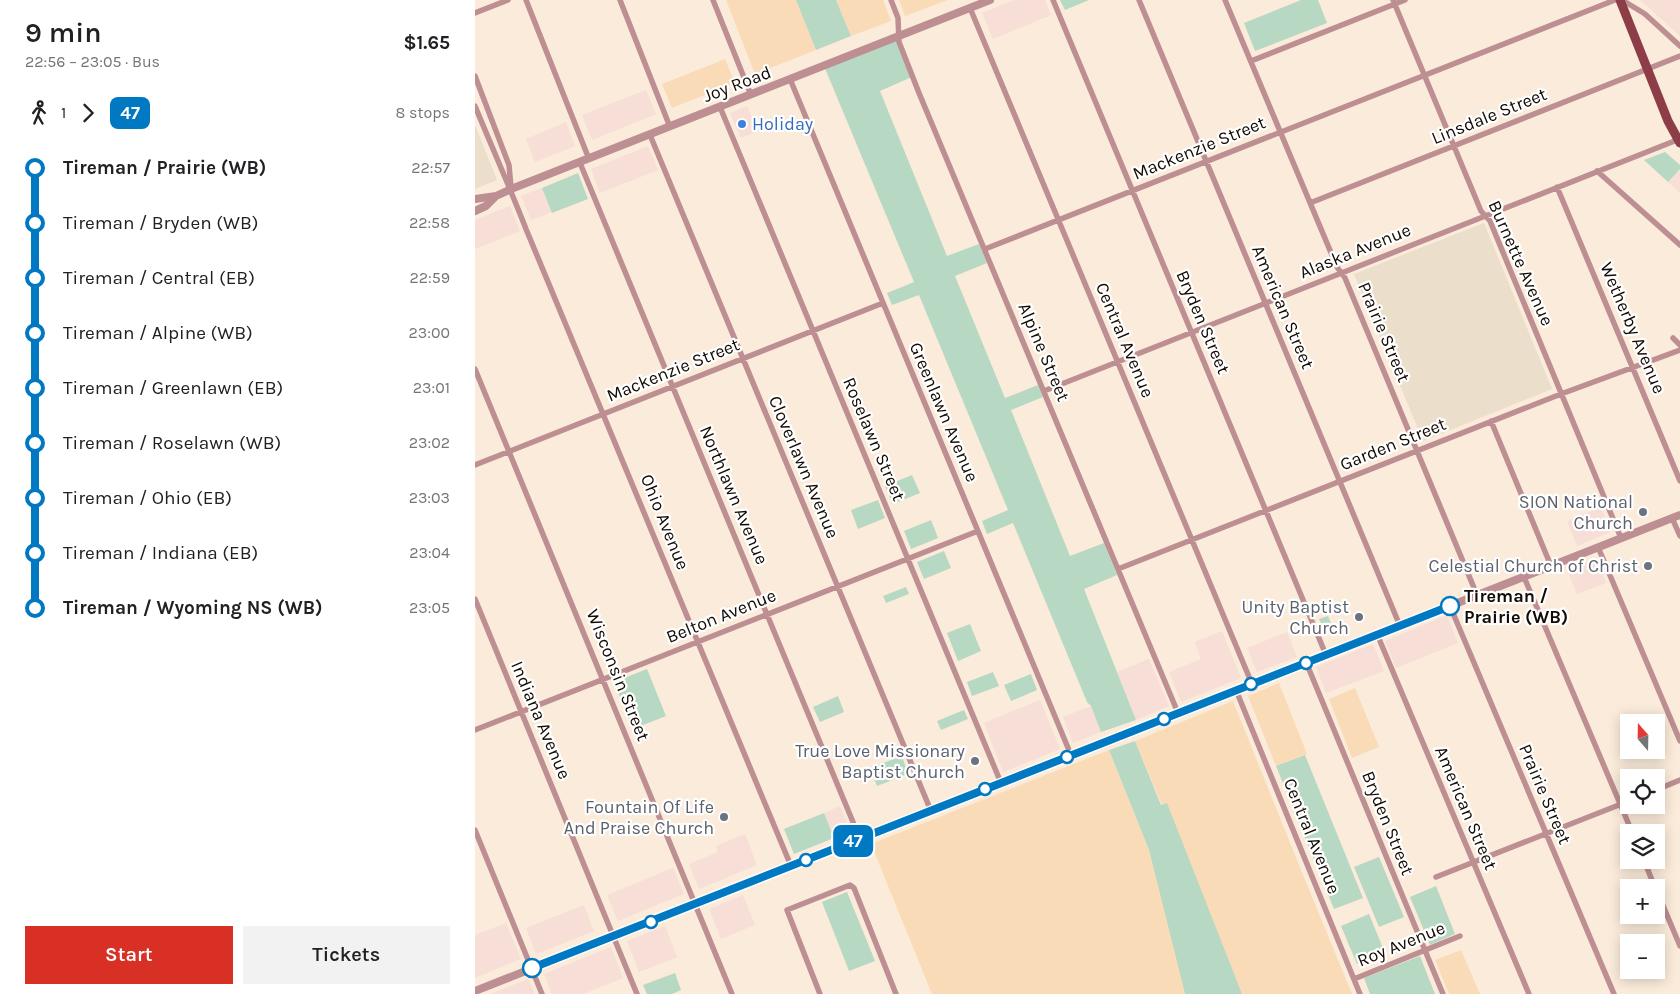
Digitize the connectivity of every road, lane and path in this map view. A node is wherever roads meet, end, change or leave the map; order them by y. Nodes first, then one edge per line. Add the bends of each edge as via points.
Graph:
1 (508, 0) edge
2 (526, 0) edge
3 (620, 0) edge
4 (713, 0) edge
5 (891, 0) edge
6 (990, 0) edge
7 (1053, 0) edge
8 (1139, 0) edge
9 (1225, 0) edge
10 (1405, 0) edge
11 (1615, 0) edge
12 (1621, 0) edge
13 (1394, 2) edge
14 (970, 8) junction
15 (475, 13) edge
16 (900, 36) junction
17 (1680, 46) edge
18 (1680, 56) edge
19 (1251, 61) junction
20 (1648, 69) junction
21 (1424, 75) junction
22 (475, 76) edge
23 (790, 79) junction
24 (751, 95) junction
25 (486, 104) junction
26 (475, 107) edge
27 (720, 107) junction
28 (669, 127) junction
29 (1280, 132) junction
30 (650, 135) junction
31 (1679, 141) edge
32 (1454, 146) junction
33 (589, 159) junction
34 (1207, 161) junction
35 (580, 163) junction
36 (1597, 171) junction
37 (1557, 187) junction
38 (511, 189) junction
39 (1132, 191) junction
40 (496, 196) junction
41 (475, 199) edge
42 (1310, 203) junction
43 (475, 211) edge
44 (1485, 216) junction
45 (1058, 220) junction
46 (1680, 245) edge
47 (985, 249) junction
48 (1341, 273) junction
49 (883, 303) junction
50 (1265, 303) junction
51 (813, 330) junction
52 (1191, 332) junction
53 (1673, 338) dead end
54 (1680, 345) edge
55 (1680, 350) edge
56 (743, 358) junction
57 (1117, 361) junction
58 (1633, 367) junction
59 (475, 368) edge
60 (672, 386) junction
61 (1044, 391) junction
62 (1561, 394) junction
63 (604, 414) junction
64 (1491, 421) junction
65 (509, 451) junction
66 (1417, 451) junction
67 (475, 465) edge
68 (1339, 481) junction
69 (1680, 481) edge
70 (1266, 510) junction
71 (1676, 516) edge
72 (978, 531) junction
73 (1680, 536) edge
74 (1621, 538) junction
75 (1192, 540) junction
76 (1598, 547) junction
77 (907, 558) junction
78 (1551, 566) junction
79 (1118, 568) junction
80 (1524, 576) junction
81 (837, 586) junction
82 (1477, 595) junction
83 (475, 599) edge
84 (1450, 606) junction
85 (767, 614) junction
86 (1400, 626) junction
87 (1377, 634) junction
88 (699, 642) junction
89 (1326, 655) junction
90 (1307, 662) junction
91 (603, 679) junction
92 (1252, 684) junction
93 (1236, 690) junction
94 (521, 712) junction
95 (1178, 713) junction
96 (475, 730) edge
97 (1680, 741) edge
98 (1071, 755) junction
99 (1680, 780) edge
100 (1001, 783) junction
101 (1665, 786) edge
102 (1620, 804) joint
103 (931, 811) junction
104 (475, 830) edge
105 (1546, 833) junction
106 (861, 839) junction
107 (1473, 862) junction
108 (791, 866) junction
109 (1435, 877) dead end
110 (696, 904) junction
111 (1665, 910) edge
112 (614, 936) junction
113 (1459, 936) dead end
114 (1680, 946) edge
115 (1425, 950) junction
116 (532, 968) junction
117 (1354, 979) junction
118 (475, 991) edge
119 (543, 994) edge
120 (637, 994) edge
121 (733, 994) edge
122 (821, 994) edge
123 (896, 994) edge
124 (1360, 994) edge
125 (1443, 994) edge
126 (1529, 994) edge
127 (1614, 994) edge

1 - 15 street
2 - 33 street
3 - 28 street
4 - 24 street
5 - 16 street, Alpine Street
6 - 14 street, Joy Road
7 - 39 street, Bryden Street
8 - 34 street, American Street
9 - 19 street, Prairie Street
10 - 13 street
11 - 21 street, Mackenzie Street
12 - 17 street via 1645,14
12 - 20 main road
13 - 19 street
13 - 21 street, Burnette Avenue
14 - 16 street, Joy Road
14 - 45 street, Central Avenue
16 - 23 street, Joy Road
16 - 47 street, Alpine Street via 899,42 919,93
18 - 20 street, Linsdale Street
19 - 29 street, Prairie Street
20 - 31 main road
20 - 32 street, Linsdale Street
21 - 29 street, Mackenzie Street
21 - 32 street, Burnette Avenue
22 - 25 street, Ohio Avenue
23 - 24 street, Joy Road
23 - 49 street, Greenlawn Avenue
24 - 27 street, Joy Road
25 - 26 street, Ohio Avenue
25 - 38 street, Ohio Avenue via 509,165
26 - 38 street, Ohio Avenue
27 - 28 street, Joy Road
27 - 51 street, Roselawn Street
28 - 30 street, Joy Road
29 - 34 street, Mackenzie Street
29 - 42 street, Prairie Street
30 - 33 street, Joy Road
30 - 56 street, Cloverlawn Avenue
31 - 36 street, Alaska Avenue
32 - 42 street, Linsdale Street
32 - 44 street, Burnette Avenue
33 - 35 street, Joy Road
34 - 39 street, Mackenzie Street
34 - 50 street, American Street
35 - 38 street, Joy Road
35 - 60 street, Northlawn Avenue
36 - 37 street, Alaska Avenue
36 - 46 street
37 - 44 street, Alaska Avenue
37 - 58 street, Wetherby Avenue
38 - 40 street, Joy Road
38 - 63 street, Ohio Avenue
39 - 45 street, Mackenzie Street
39 - 52 street, Bryden Street
40 - 41 street, Joy Road
40 - 43 street, Joy Road
42 - 48 street, Prairie Street
44 - 48 street, Alaska Avenue
44 - 62 street, Burnette Avenue via 1490,221
45 - 47 street, Mackenzie Street
45 - 57 street, Central Avenue
47 - 61 street, Alpine Street
48 - 50 street, Alaska Avenue
48 - 66 street, Prairie Street
49 - 51 street, Mackenzie Street
49 - 72 street, Greenlawn Avenue
50 - 52 street, Alaska Avenue
50 - 68 street, American Street
51 - 56 street, Mackenzie Street
51 - 77 street, Roselawn Street
52 - 57 street, Alaska Avenue
52 - 70 street, Bryden Street
53 - 54 street
55 - 58 street, Garden Street
56 - 60 street, Mackenzie Street
56 - 81 street, Cloverlawn Avenue
57 - 61 street, Alaska Avenue
57 - 75 street, Central Avenue
58 - 62 street, Garden Street
58 - 69 street, Wetherby Avenue
59 - 65 street, Wisconsin Street
60 - 63 street, Mackenzie Street
60 - 85 street, Northlawn Avenue
61 - 79 street, Alpine Street
62 - 64 street, Garden Street
62 - 74 street, Burnette Avenue
63 - 65 street, Mackenzie Street
63 - 88 street, Ohio Avenue
64 - 66 street, Garden Street
64 - 78 street
65 - 67 street, Mackenzie Street
65 - 91 street, Wisconsin Street
66 - 68 street, Garden Street
66 - 82 street, Prairie Street
68 - 70 street, Garden Street
68 - 86 street, American Street
70 - 75 street, Garden Street
70 - 89 street, Bryden Street
71 - 73 street
71 - 74 street
72 - 77 street, Belton Avenue
72 - 98 street, Greenlawn Avenue
74 - 76 street
75 - 79 street, Garden Street
75 - 92 street, Central Avenue
76 - 78 street
76 - 97 street
77 - 81 street, Belton Avenue
77 - 100 street, Roselawn Street
78 - 80 street
79 - 95 street, Alpine Street
80 - 82 street
80 - 102 street
81 - 85 street, Belton Avenue
81 - 103 street, Cloverlawn Avenue
82 - 84 street
83 - 94 street, Indiana Avenue
84 - 86 street
84 - 105 street, Prairie Street
85 - 88 street, Belton Avenue
85 - 106 street, Northlawn Avenue
86 - 87 street
87 - 89 street
87 - 107 street, American Street
88 - 91 street, Belton Avenue
88 - 108 street, Ohio Avenue
89 - 90 street
90 - 92 street
90 - 115 street, Bryden Street
91 - 94 street, Belton Avenue
91 - 110 street, Wisconsin Street
92 - 93 street
93 - 95 street
93 - 117 street, Central Avenue
94 - 96 street, Belton Avenue
94 - 112 street, Indiana Avenue
95 - 98 street
98 - 100 street
99 - 101 street
100 - 103 street
102 - 105 street
103 - 106 street
104 - 116 street
105 - 107 street
105 - 127 street, Prairie Street
106 - 108 street
107 - 109 street
107 - 126 street, American Street
108 - 110 street
110 - 112 street
110 - 121 street, Wisconsin Street
111 - 114 street
112 - 116 street
112 - 120 street, Indiana Avenue
113 - 115 street, Roy Avenue
115 - 117 street, Roy Avenue
115 - 125 street, Bryden Street
116 - 118 street
116 - 119 street
117 - 124 street, Central Avenue
122 - 123 street via 787,910 850,885 854,888

